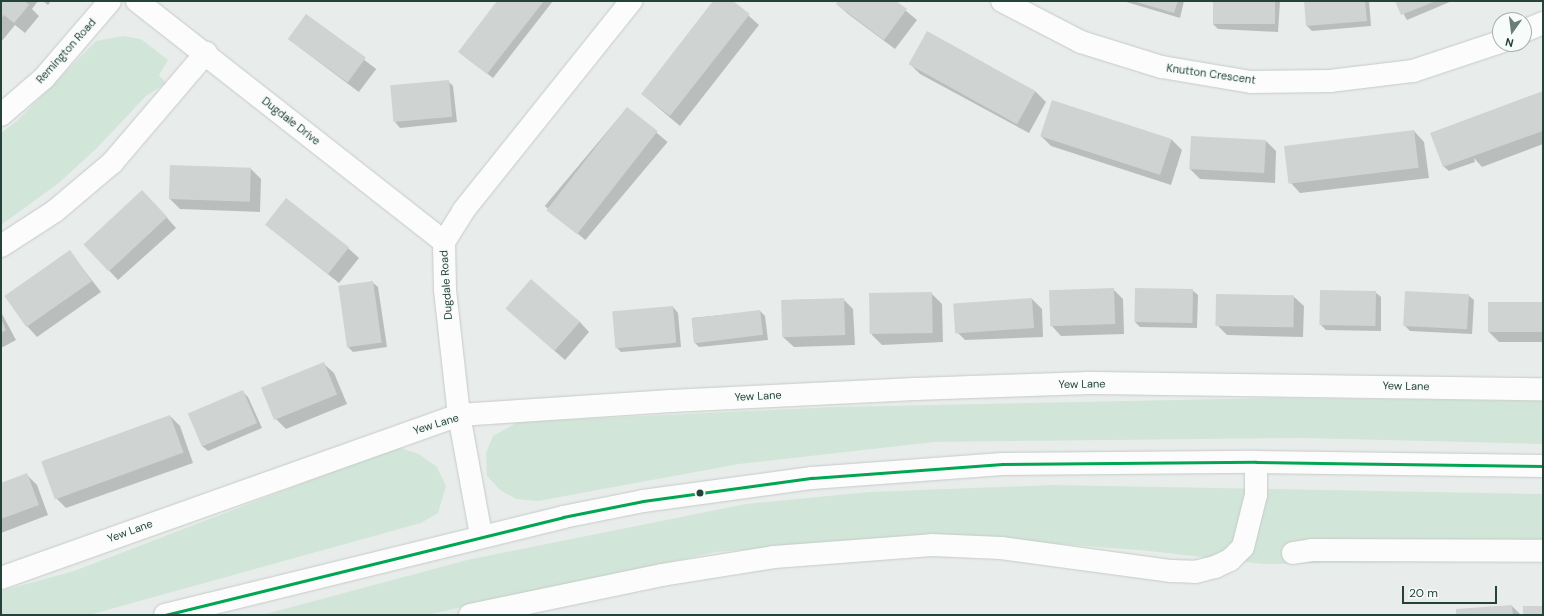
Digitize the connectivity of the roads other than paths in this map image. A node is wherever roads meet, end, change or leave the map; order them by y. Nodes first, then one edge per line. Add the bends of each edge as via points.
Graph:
1 (110, 1) edge
2 (137, 1) edge
3 (631, 1) edge
4 (1002, 1) edge
5 (1543, 23) edge
6 (1532, 28) edge
7 (1492, 45) edge
8 (206, 53) junction
9 (1, 115) edge
10 (444, 242) junction
11 (1, 246) edge
12 (1543, 389) edge
13 (459, 415) junction
14 (1256, 462) junction
15 (1543, 466) edge
16 (481, 535) junction
17 (1543, 551) edge
18 (1293, 553) dead end
19 (1, 578) edge
20 (165, 615) edge
21 (470, 615) edge

1 - 9 street, Remington Road via 44,78
2 - 8 street, Dugdale Drive
3 - 10 street, Dugdale Road via 463,211
4 - 7 street, Knutton Crescent via 1081,42 1162,67 1251,82 1330,82 1413,71
5 - 6 street
8 - 10 street, Dugdale Drive
8 - 11 street via 112,163 55,211
10 - 13 street, Dugdale Road via 445,290
12 - 13 street, Yew Lane via 1089,383 915,388
13 - 16 street, Dugdale Road
13 - 19 street, Yew Lane
14 - 15 street
14 - 16 street via 1002,464 812,478 644,501
14 - 21 street via 1256,495 1243,547 1230,560 1195,572 1001,548 932,545 774,557 662,575
16 - 20 street
17 - 18 street via 1312,550

